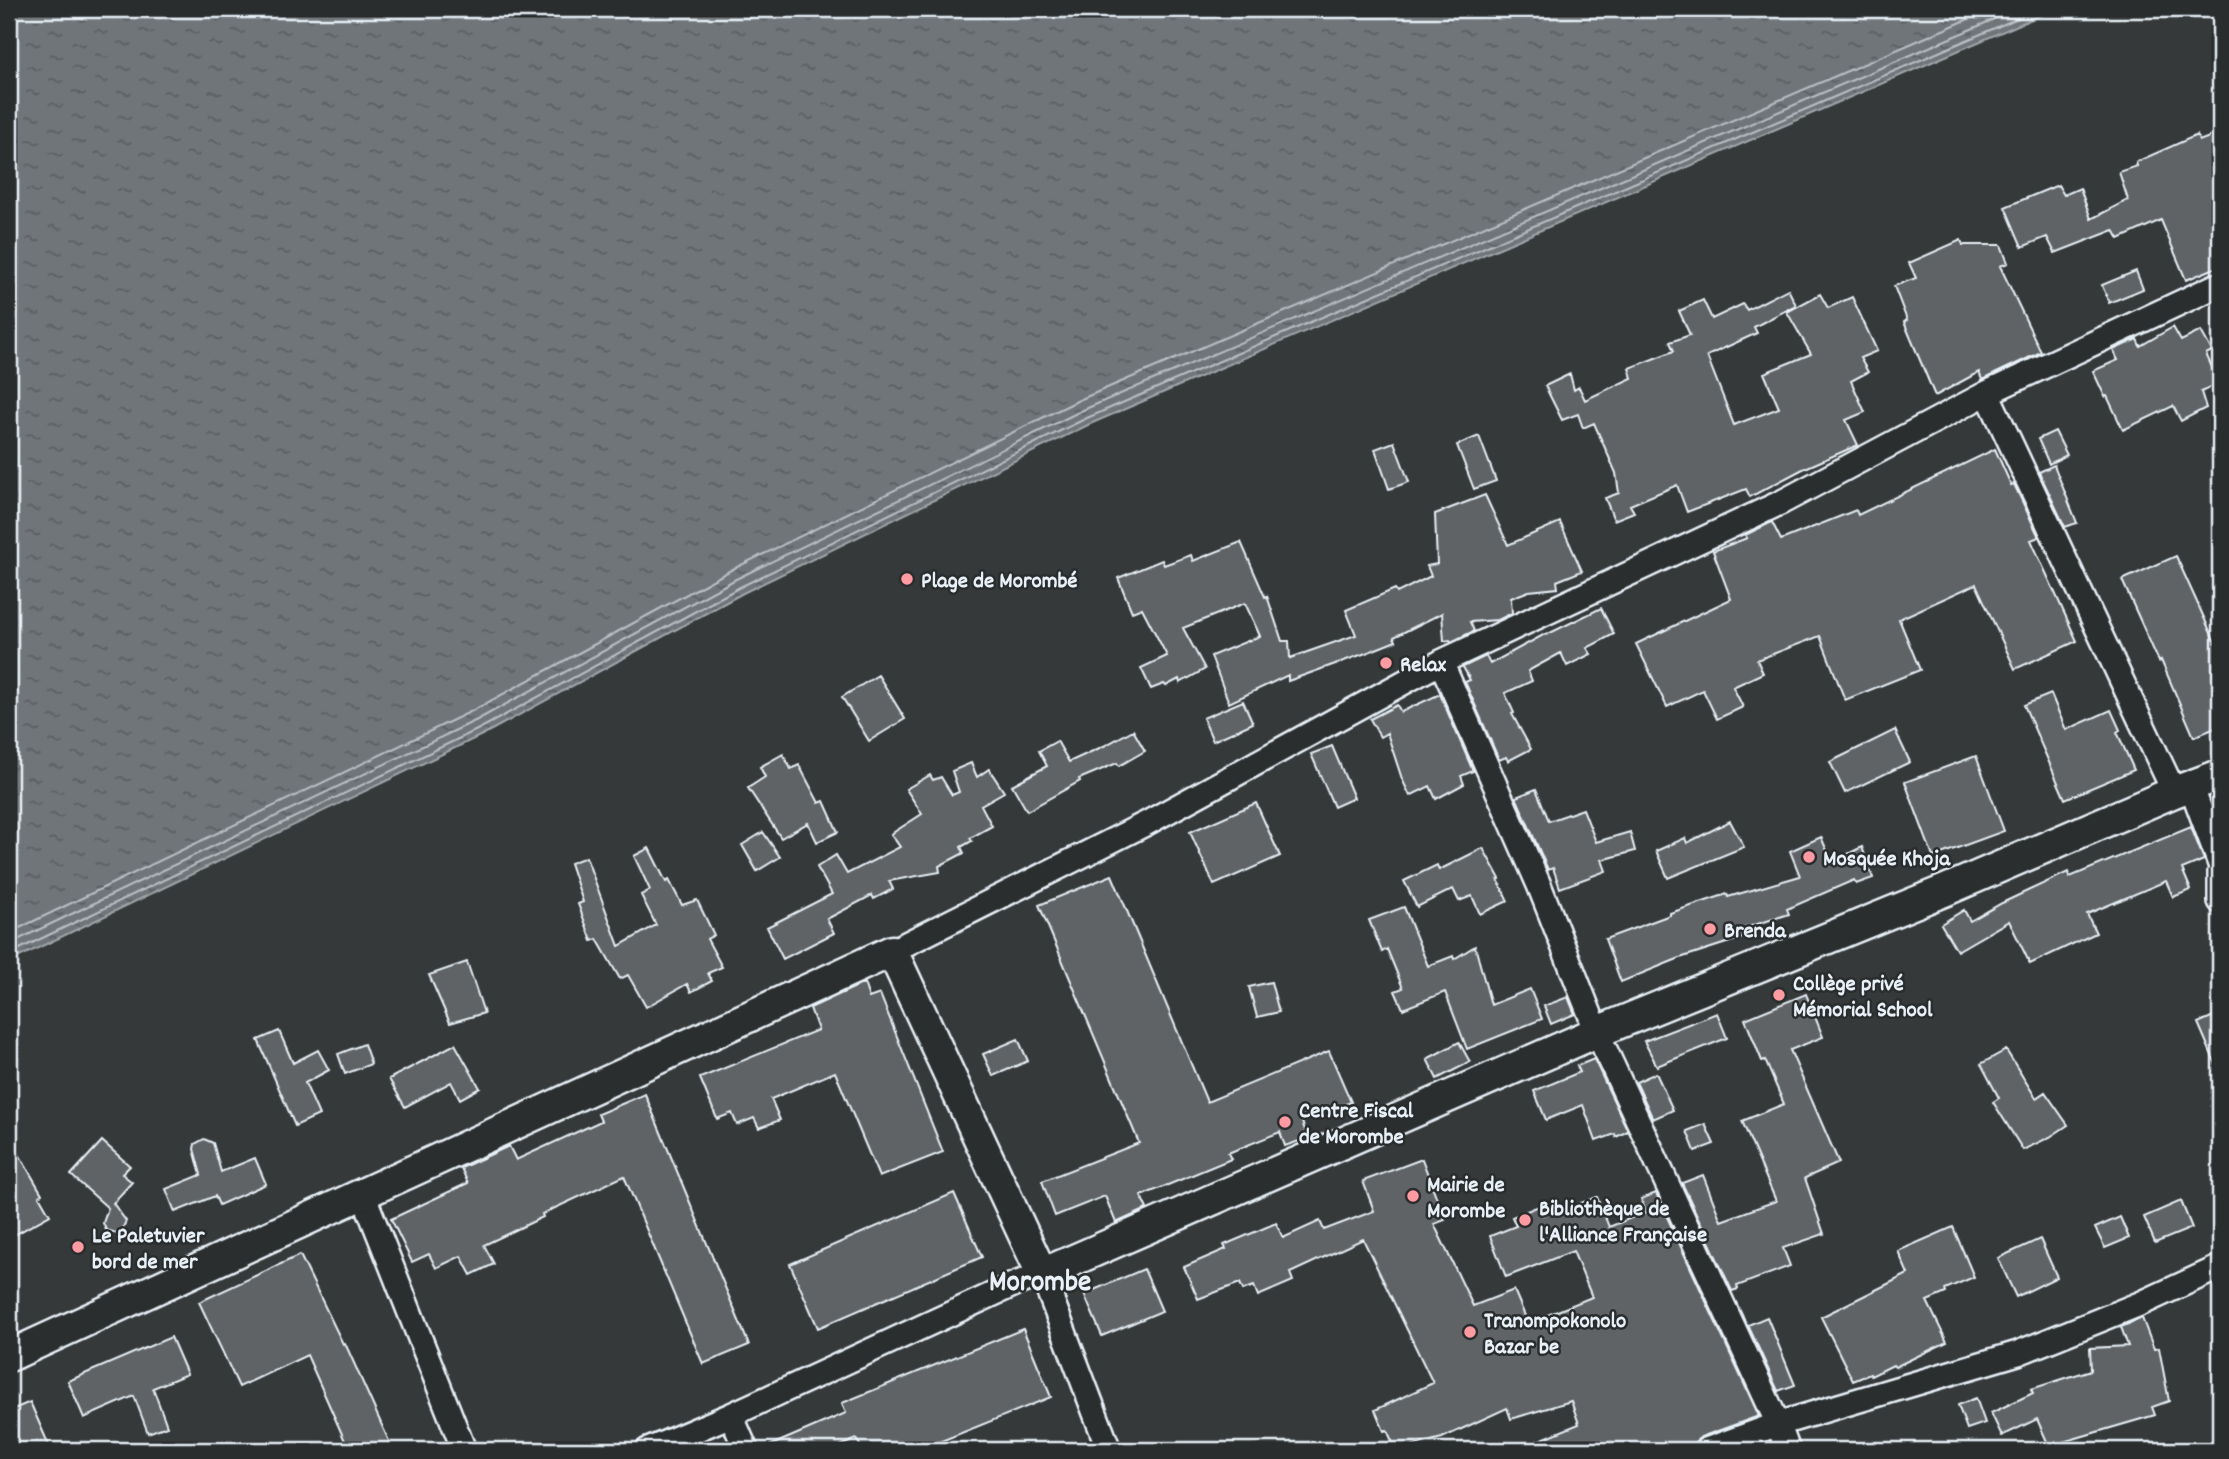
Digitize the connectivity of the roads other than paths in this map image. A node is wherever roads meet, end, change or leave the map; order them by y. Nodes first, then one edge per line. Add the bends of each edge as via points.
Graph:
1 (2220, 284) edge
2 (1987, 393) junction
3 (1441, 662) junction
4 (2220, 775) edge
5 (2183, 789) junction
6 (2220, 864) edge
7 (2220, 872) edge
8 (2220, 901) edge
9 (892, 951) junction
10 (1597, 1032) junction
11 (363, 1194) junction
12 (2220, 1267) edge
13 (1042, 1274) junction
14 (9, 1356) edge
15 (731, 1415) junction
16 (1778, 1424) junction
17 (464, 1450) edge
18 (648, 1450) edge
19 (746, 1450) edge
20 (1110, 1450) edge
21 (1706, 1450) edge
22 (1788, 1450) edge

1 - 2 street
2 - 3 street via 1782,502
2 - 5 street
3 - 9 street via 1147,823
3 - 10 street via 1539,885
4 - 5 street
5 - 6 street
5 - 10 street
7 - 8 street
9 - 11 street
9 - 13 street
10 - 13 street
10 - 16 street
11 - 14 street
11 - 17 street
12 - 16 street via 2018,1353
13 - 15 street
13 - 20 street
15 - 18 street
15 - 19 street
16 - 21 street
16 - 22 street

